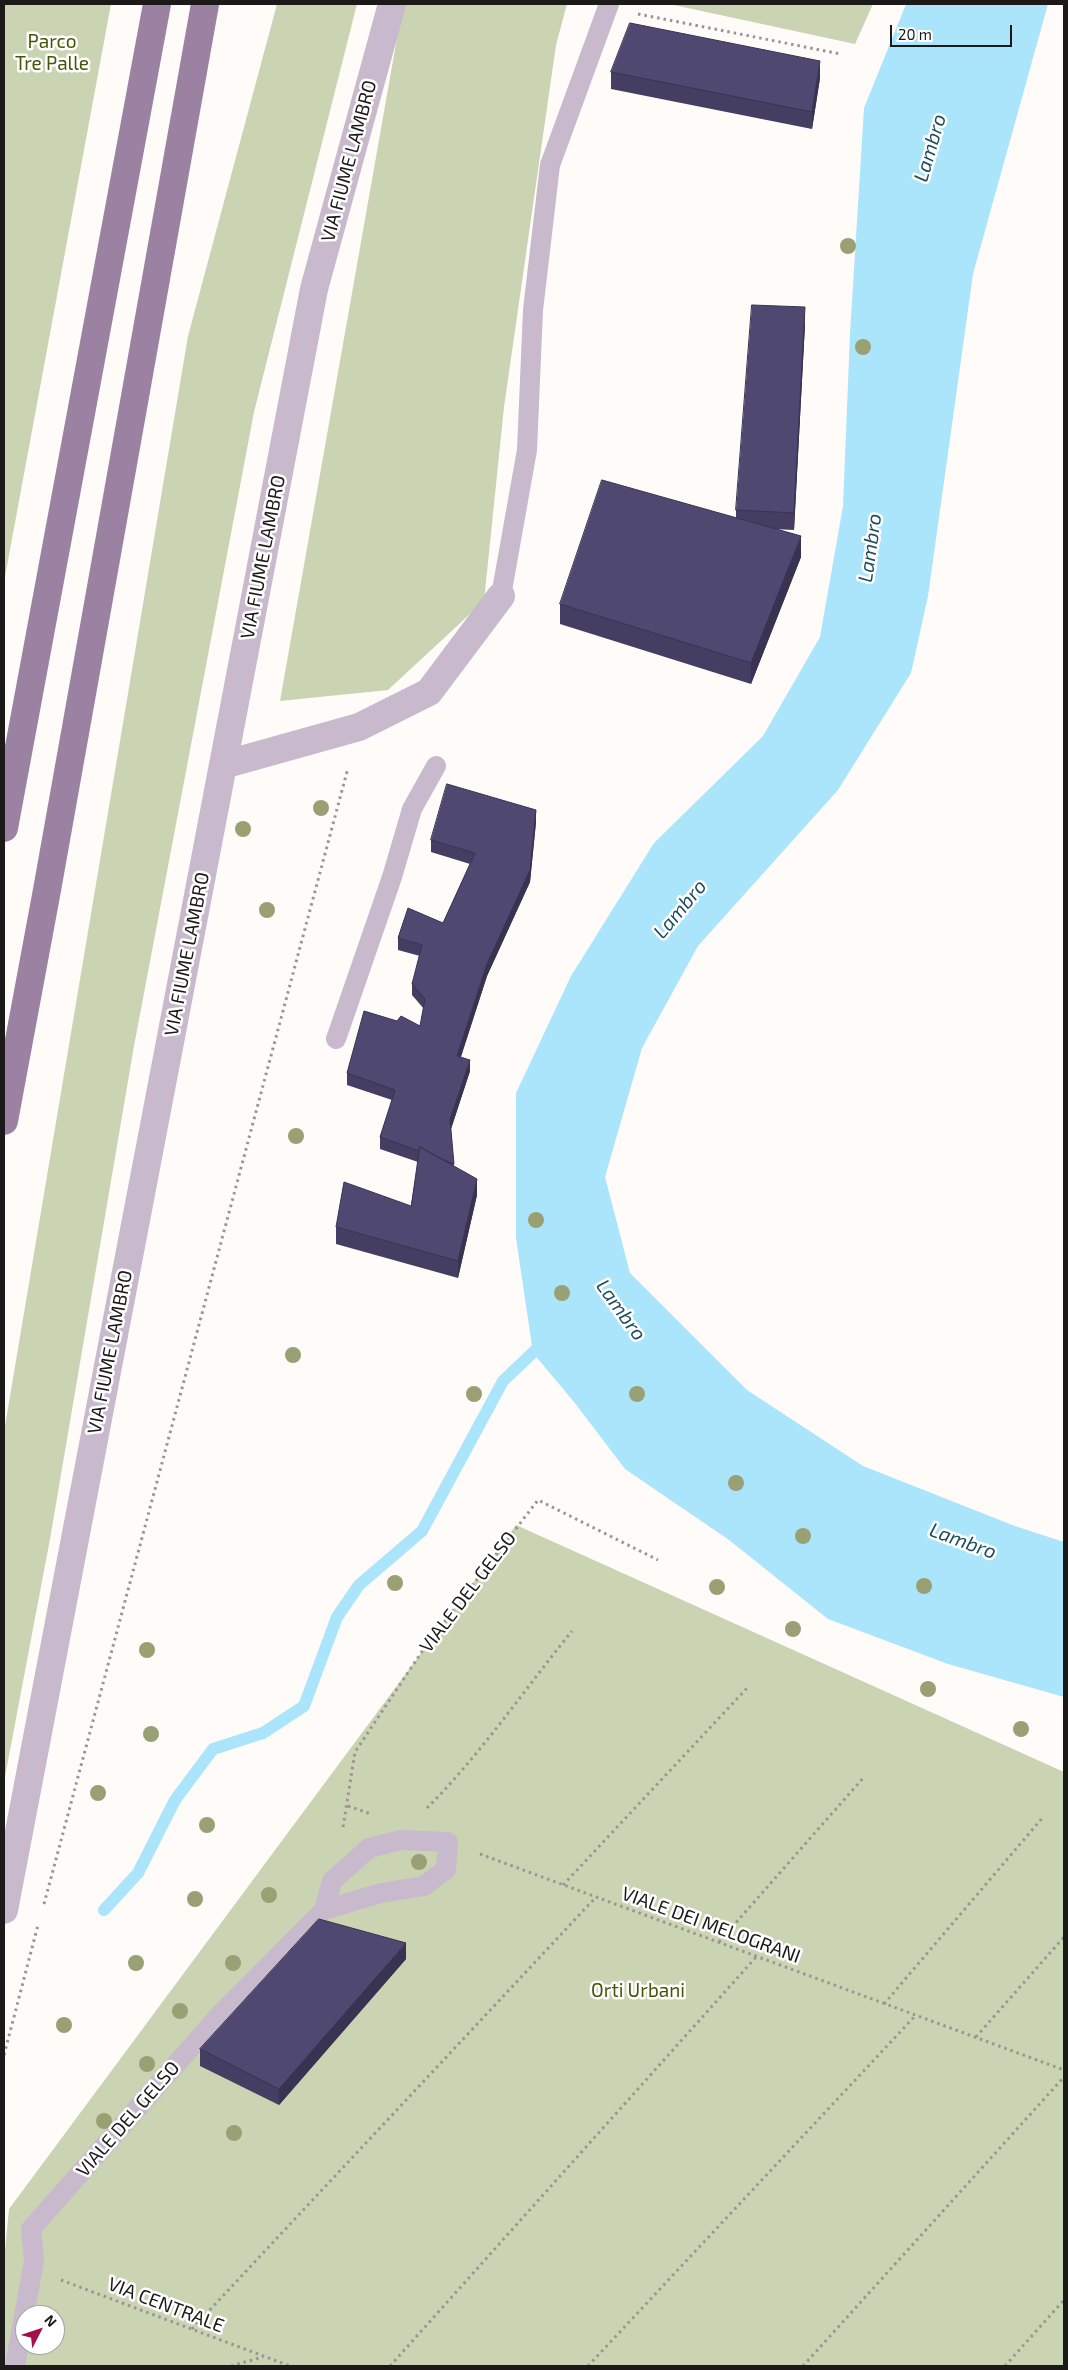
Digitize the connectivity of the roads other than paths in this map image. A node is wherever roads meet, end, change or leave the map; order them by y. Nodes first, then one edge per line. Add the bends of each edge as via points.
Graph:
1 (157, 4) edge
2 (205, 4) edge
3 (392, 4) edge
4 (608, 5) edge
5 (501, 596) joint
6 (223, 765) junction
7 (436, 766) dead end
8 (4, 828) edge
9 (336, 1039) dead end
10 (4, 1120) edge
11 (4, 1910) edge
12 (324, 1910) junction
13 (15, 2366) edge

1 - 8 main road
2 - 10 main road via 48,890
3 - 6 street, VIA FIUME LAMBRO via 314,289
4 - 5 lane via 550,166 533,310 527,450
5 - 6 street via 429,692 358,727
6 - 11 street, VIA FIUME LAMBRO
7 - 9 lane via 412,809 392,878
12 - 12 lane, VIALE DEL GELSO via 332,1881 369,1848 401,1840 448,1842 446,1869 424,1886 381,1893
12 - 13 lane, VIALE DEL GELSO via 216,2019 31,2229 34,2261

